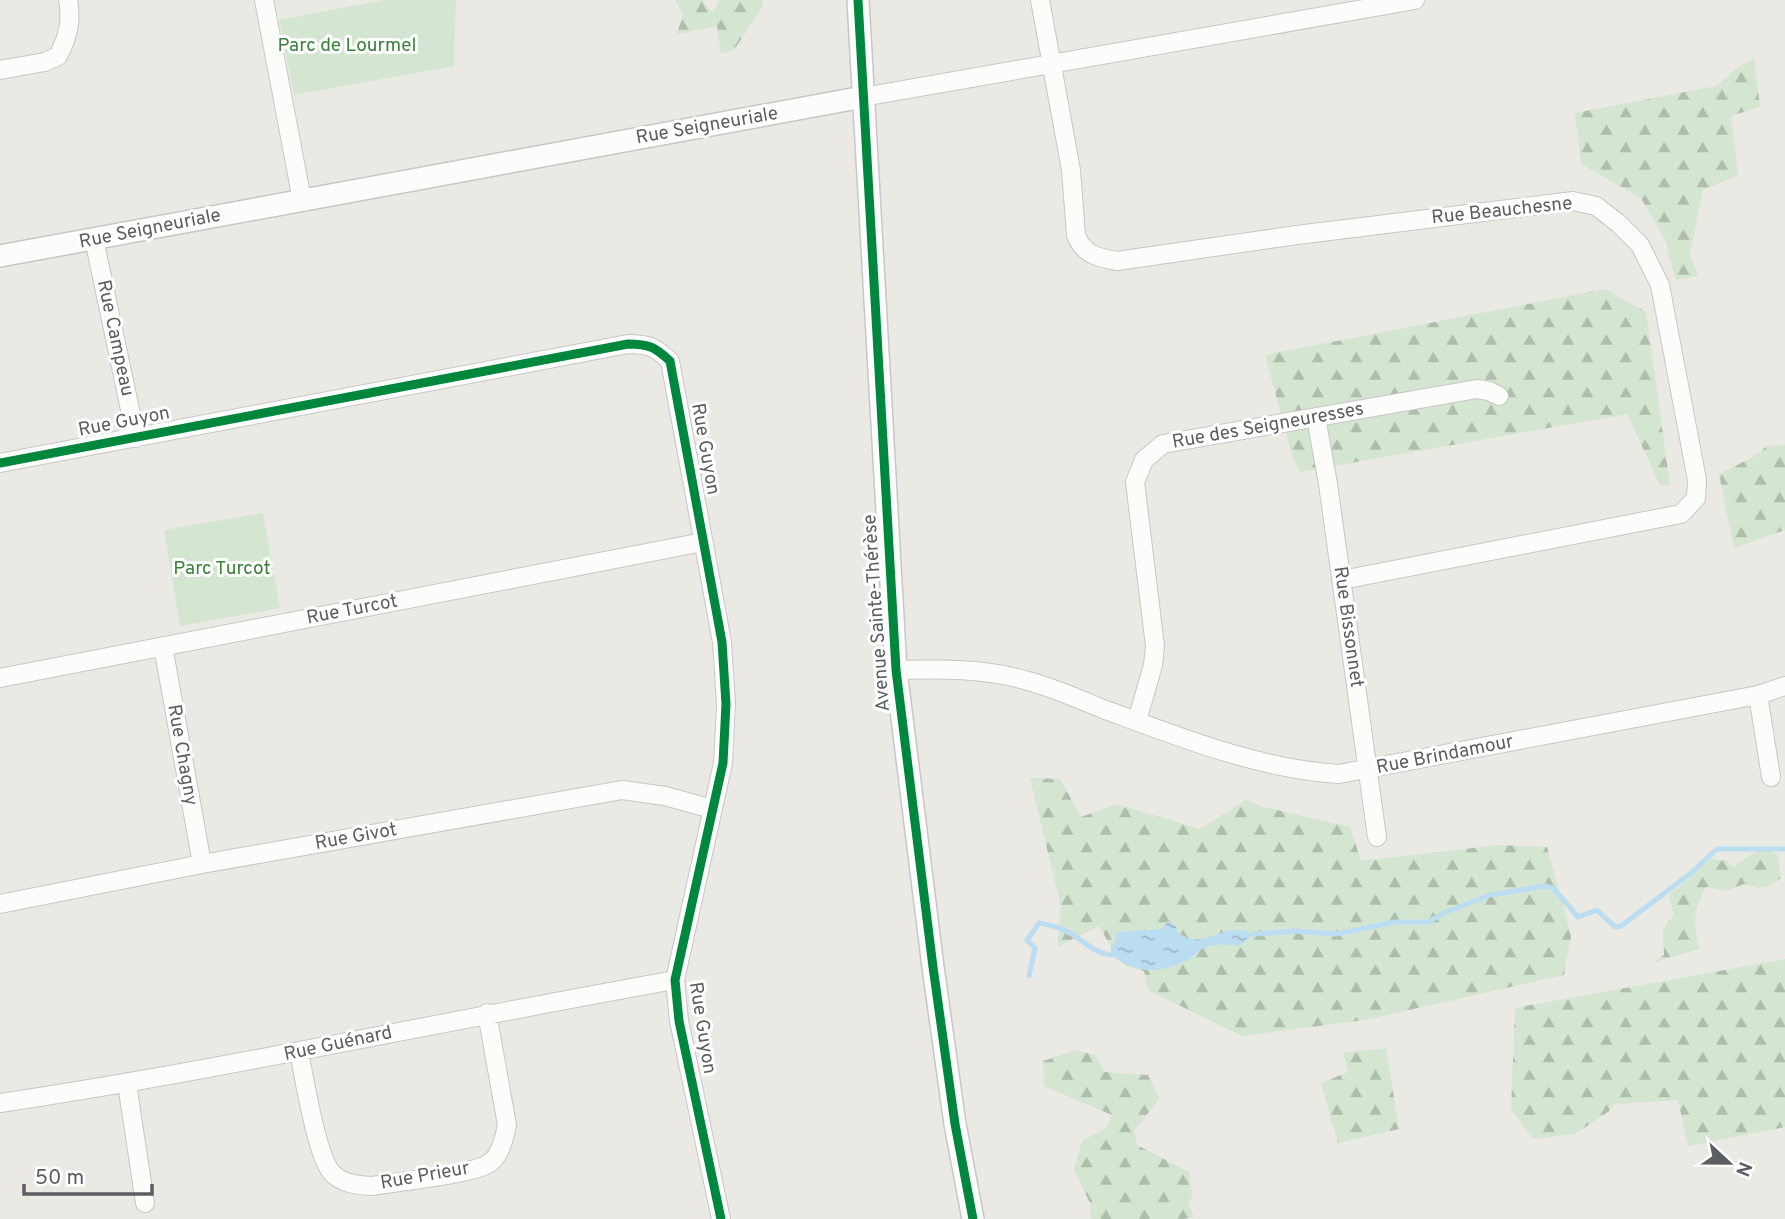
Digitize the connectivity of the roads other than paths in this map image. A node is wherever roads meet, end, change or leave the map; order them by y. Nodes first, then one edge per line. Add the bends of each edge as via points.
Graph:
1 (68, 0) edge
2 (264, 0) edge
3 (858, 0) edge
4 (1040, 0) edge
5 (1415, 0) edge
6 (1052, 64) junction
7 (0, 70) edge
8 (863, 97) junction
9 (302, 200) junction
10 (94, 239) junction
11 (0, 256) edge
12 (1499, 396) dead end
13 (1315, 417) junction
14 (136, 438) junction
15 (0, 463) edge
16 (703, 542) junction
17 (1342, 580) junction
18 (163, 646) junction
19 (896, 670) junction
20 (0, 678) edge
21 (1785, 686) edge
22 (1758, 695) junction
23 (1137, 721) junction
24 (1367, 771) junction
25 (1770, 777) dead end
26 (712, 808) junction
27 (1377, 837) dead end
28 (202, 864) junction
29 (0, 904) edge
30 (675, 980) junction
31 (487, 1013) junction
32 (299, 1053) junction
33 (127, 1084) junction
34 (0, 1103) edge
35 (145, 1203) dead end
36 (721, 1219) edge
37 (974, 1219) edge

1 - 7 street via 71,14 58,56
2 - 9 street
3 - 8 street, Avenue Sainte-Thérèse
4 - 6 street
5 - 6 street, Rue Seigneuriale
6 - 8 street, Rue Seigneuriale
6 - 17 street, Rue Beauchesne via 1071,170 1076,235 1079,245 1100,259 1117,261 1573,201 1596,206 1640,245 1660,285 1697,480 1696,498 1681,514
8 - 9 street, Rue Seigneuriale
8 - 19 street, Avenue Sainte-Thérèse
9 - 10 street, Rue Seigneuriale
10 - 11 street, Rue Seigneuriale
10 - 14 street, Rue Campeau
12 - 13 street, Rue des Seigneuresses via 1477,389
13 - 17 street, Rue Bissonnet
13 - 23 street, Rue des Seigneuresses via 1163,444 1144,460 1135,482 1155,646
14 - 15 street, Rue Guyon
14 - 16 street, Rue Guyon via 646,344 670,361
16 - 18 street, Rue Turcot
16 - 26 street, Rue Guyon via 722,642 726,704 723,763
17 - 24 street, Rue Bissonnet
18 - 20 street, Rue Turcot
18 - 28 street, Rue Chagny
19 - 23 street, Rue Brindamour via 993,673 1030,681
19 - 37 street, Avenue Sainte-Thérèse via 934,980
21 - 22 street, Rue Brindamour
22 - 24 street, Rue Brindamour
22 - 25 street
23 - 24 street, Rue Brindamour via 1283,768 1339,775
24 - 27 street, Rue Bissonnet
26 - 28 street, Rue Givot via 622,790
26 - 30 street, Rue Guyon
28 - 29 street, Rue Givot
30 - 31 street, Rue Guénard
30 - 36 street, Rue Guyon via 679,1021
31 - 32 street, Rue Guénard
31 - 32 street, Rue Prieur via 507,1125 496,1154 488,1164 472,1169 372,1186 333,1174 323,1158
32 - 33 street, Rue Guénard
33 - 34 street, Rue Guénard
33 - 35 street

